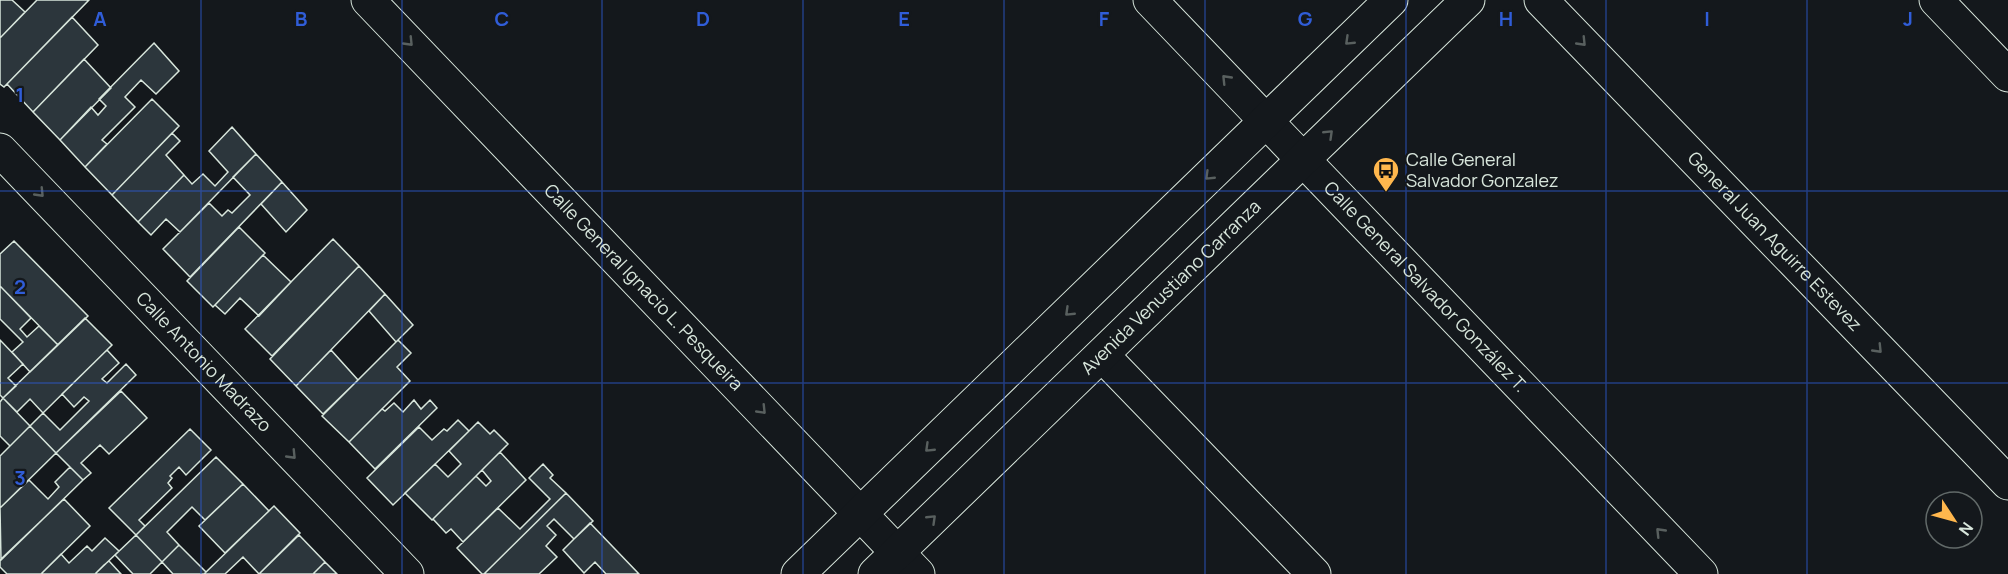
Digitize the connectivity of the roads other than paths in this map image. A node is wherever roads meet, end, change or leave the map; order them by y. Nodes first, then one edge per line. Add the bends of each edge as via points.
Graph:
1 (368, 0) edge
2 (1150, 0) edge
3 (1391, 0) edge
4 (1468, 0) edge
5 (1541, 0) edge
6 (1936, 0) edge
7 (2008, 75) edge
8 (1266, 121) junction
9 (1303, 159) junction
10 (6, 169) edge
11 (1102, 354) junction
12 (2008, 483) edge
13 (861, 513) junction
14 (897, 567) edge
15 (406, 574) edge
16 (798, 574) edge
17 (1314, 574) edge
18 (1701, 574) edge

1 -> 13 street, Calle General Ignacio L. Pesqueira
8 -> 2 street, Calle General Salvador González T.
3 -> 8 street
9 -> 4 street, Avenida Venustiano Carranza
5 -> 12 street, General Juan Aguirre Estevez
6 - 7 street
8 - 9 street, Calle General Salvador González T.
8 -> 13 street
9 - 11 street, Avenida Venustiano Carranza
18 -> 9 street, Calle General Salvador González T.
10 -> 15 street, Calle Antonio Madrazo
14 -> 11 street, Avenida Venustiano Carranza
11 - 17 street
13 - 14 street, Calle General Ignacio L. Pesqueira
13 - 16 street

